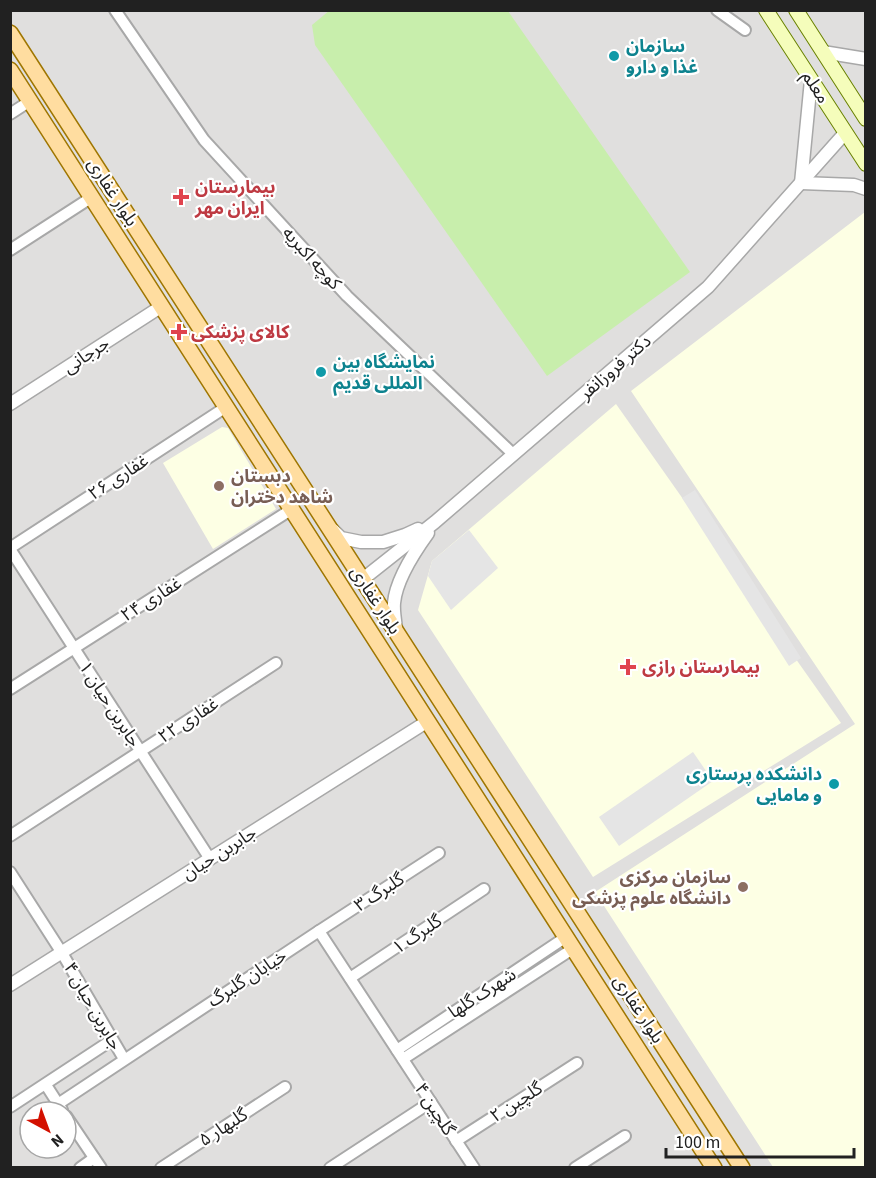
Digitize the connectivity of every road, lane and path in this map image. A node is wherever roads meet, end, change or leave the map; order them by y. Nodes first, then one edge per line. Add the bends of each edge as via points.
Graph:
1 (115, 10) edge
2 (717, 10) edge
3 (766, 10) edge
4 (796, 10) edge
5 (745, 30) dead end
6 (10, 33) edge
7 (822, 52) junction
8 (866, 59) edge
9 (10, 70) edge
10 (811, 80) junction
11 (30, 101) junction
12 (10, 114) edge
13 (864, 114) edge
14 (846, 133) junction
15 (866, 164) edge
16 (801, 183) junction
17 (866, 189) edge
18 (92, 197) junction
19 (10, 250) edge
20 (162, 306) junction
21 (10, 404) edge
22 (226, 406) junction
23 (513, 454) junction
24 (292, 509) junction
25 (435, 522) junction
26 (327, 524) junction
27 (10, 548) edge
28 (363, 579) junction
29 (396, 632) junction
30 (74, 648) junction
31 (276, 663) dead end
32 (10, 688) edge
33 (428, 721) junction
34 (141, 751) junction
35 (10, 836) edge
36 (439, 853) dead end
37 (210, 860) junction
38 (10, 872) edge
39 (484, 889) dead end
40 (319, 932) junction
41 (570, 943) junction
42 (62, 953) junction
43 (350, 978) junction
44 (10, 985) edge
45 (112, 1040) junction
46 (400, 1054) junction
47 (124, 1059) junction
48 (577, 1063) dead end
49 (46, 1085) junction
50 (285, 1087) dead end
51 (56, 1100) edge
52 (71, 1100) edge
53 (431, 1102) junction
54 (10, 1107) edge
55 (78, 1134) edge
56 (625, 1136) dead end
57 (456, 1141) junction
58 (97, 1163) edge
59 (80, 1167) edge
60 (161, 1167) edge
61 (330, 1167) edge
62 (474, 1167) edge
63 (575, 1167) edge
64 (714, 1167) edge
65 (742, 1167) edge

1 - 23 street, کوچه اکبریه via 204,140 347,296
2 - 5 street
3 - 10 main road, معلم
4 - 7 main road, معلم
6 - 26 main road, بلوار غفاری
7 - 8 street
7 - 13 main road, معلم
9 - 11 main road, بلوار غفاری
10 - 14 main road, معلم
10 - 16 street
11 - 12 street
11 - 18 main road, بلوار غفاری
14 - 15 main road, معلم
14 - 16 street, دکتر فروزانفر
16 - 17 street
16 - 23 street, دکتر فروزانفر via 708,287
18 - 19 street
18 - 20 main road, بلوار غفاری
20 - 21 street, جرجانی
20 - 22 main road, بلوار غفاری
22 - 24 main road, بلوار غفاری
22 - 27 street, غفاری ۲۶
23 - 25 street, دکتر فروزانفر
24 - 30 street, غفاری ۲۴
24 - 33 main road, بلوار غفاری
25 - 26 street via 383,542 341,538
25 - 28 street, دکتر فروزانفر
25 - 29 street via 410,558 399,584 394,602
26 - 28 main road, بلوار غفاری
27 - 30 street, جابربن حیان ۱
28 - 29 main road, بلوار غفاری
29 - 65 main road, بلوار غفاری
30 - 32 street, غفاری ۲۴
30 - 34 street, جابربن حیان ۱
31 - 34 street, غفاری ۲۲
33 - 37 street, جابربن حیان
33 - 41 main road, بلوار غفاری
34 - 35 street, غفاری ۲۲
34 - 37 street, جابربن حیان ۱
36 - 40 street, گلبرگ ۳
37 - 42 street, جابربن حیان
38 - 42 street, جابربن حیان ۴
39 - 43 street, گلبرگ ۱
40 - 43 street
40 - 47 street, خیابان گلبرگ
41 - 46 street, شهرک گلها
41 - 64 main road, بلوار غفاری
42 - 44 street, جابربن حیان
42 - 45 street, جابربن حیان ۴
43 - 46 street
45 - 47 street, جابربن حیان ۴
45 - 49 street
46 - 53 street, گلچین ۴
47 - 52 street, خیابان گلبرگ
48 - 57 street, گلچین ۲
49 - 51 street
49 - 54 street
50 - 60 street, گلبهار ۵
53 - 57 street, گلچین ۴
53 - 61 street
55 - 58 street
56 - 63 street
57 - 62 street, گلچین ۴
58 - 59 street

